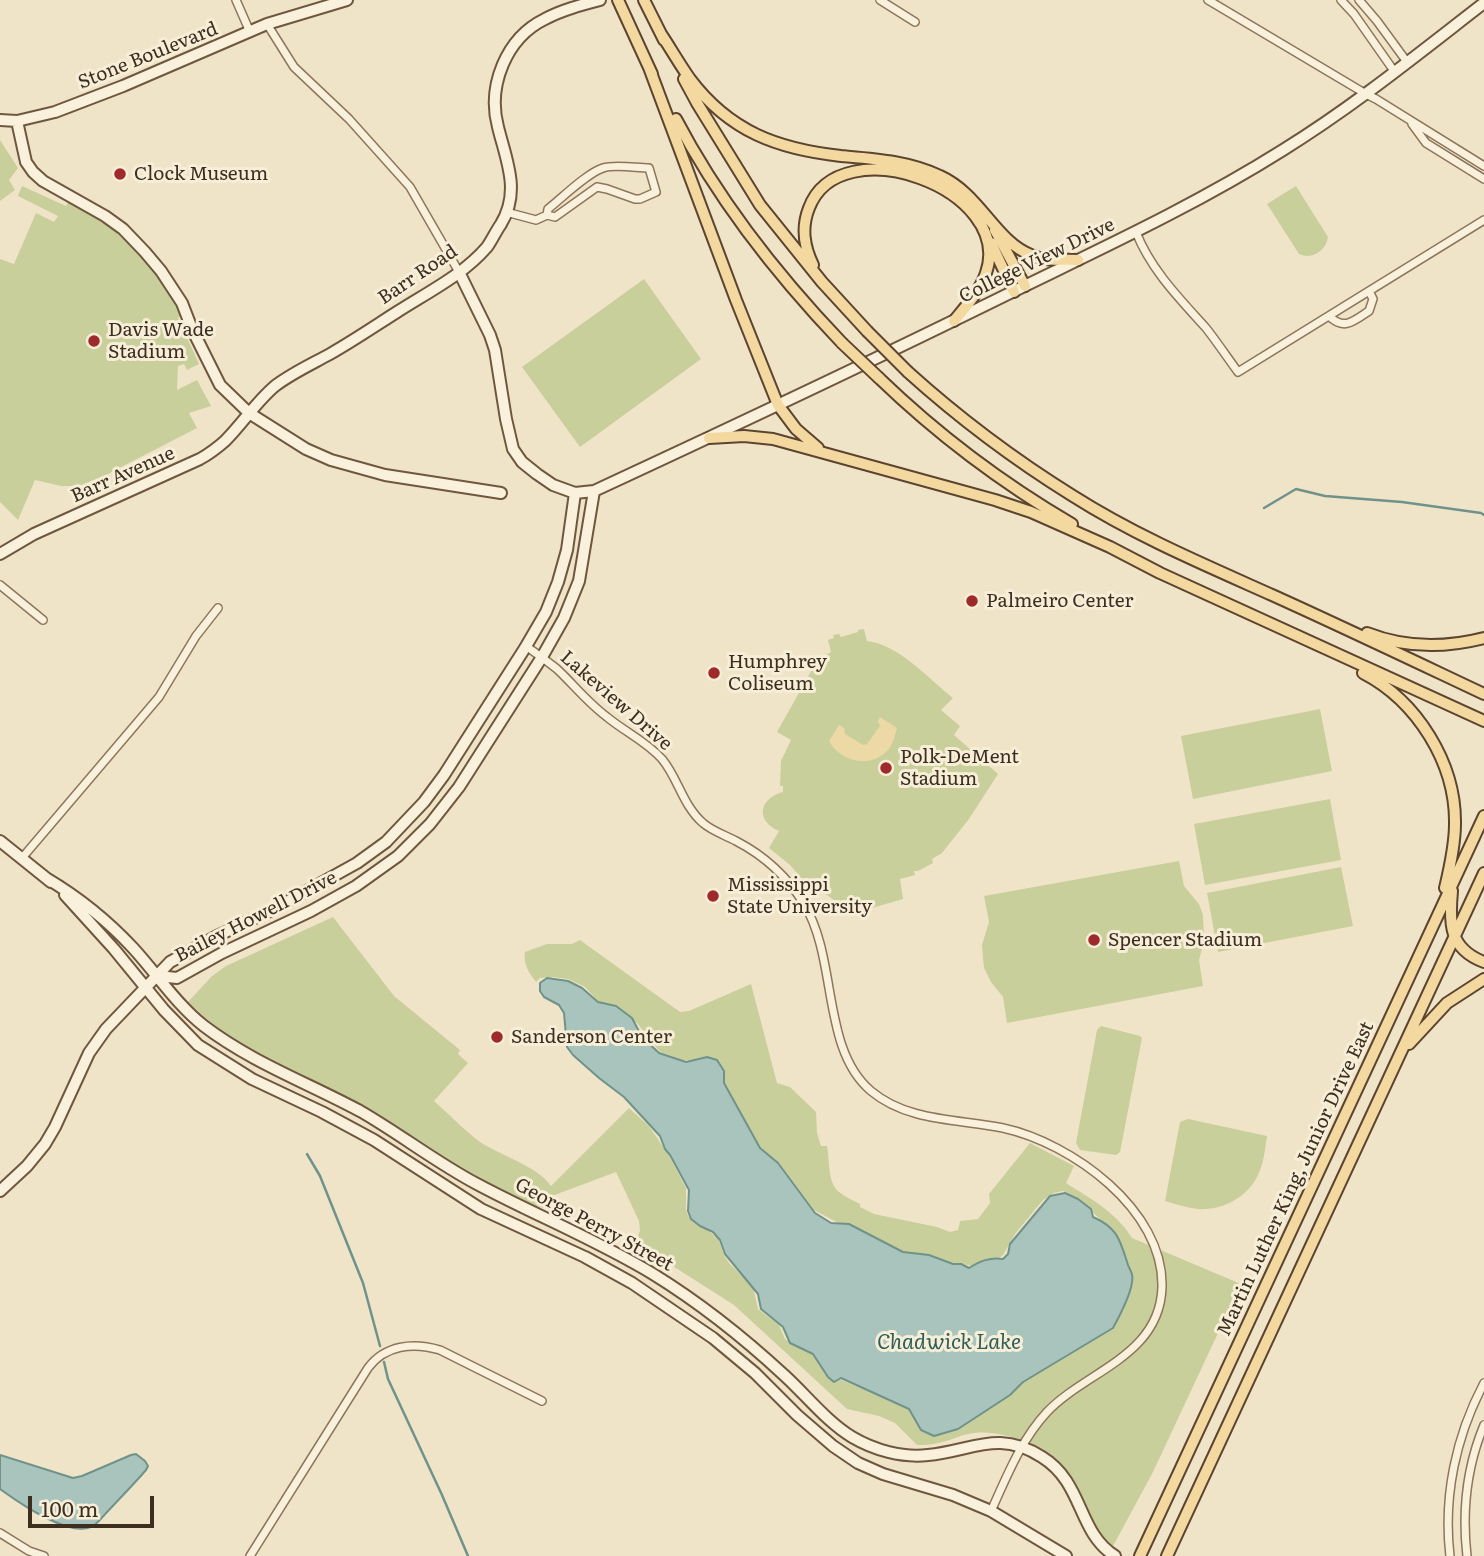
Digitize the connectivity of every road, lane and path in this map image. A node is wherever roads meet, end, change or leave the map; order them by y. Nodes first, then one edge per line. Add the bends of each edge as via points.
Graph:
1 (236, 0) edge
2 (347, 0) edge
3 (618, 0) edge
4 (644, 0) edge
5 (880, 0) edge
6 (1208, 0) edge
7 (1341, 0) edge
8 (1359, 0) edge
9 (594, 2) edge
10 (1484, 3) edge
11 (915, 22) dead end
12 (267, 24) junction
13 (250, 32) junction
14 (662, 34) junction
15 (1407, 62) junction
16 (650, 70) junction
17 (1394, 71) junction
18 (1366, 94) junction
19 (0, 120) edge
20 (1410, 120) junction
21 (17, 121) junction
22 (1484, 166) edge
23 (590, 176) junction
24 (1484, 179) edge
25 (597, 187) junction
26 (506, 212) junction
27 (547, 215) junction
28 (988, 217) junction
29 (1484, 220) edge
30 (1136, 232) junction
31 (988, 237) junction
32 (1078, 260) junction
33 (459, 272) junction
34 (822, 282) junction
35 (1019, 289) junction
36 (1369, 291) junction
37 (1329, 316) junction
38 (954, 321) junction
39 (778, 405) junction
40 (249, 412) junction
41 (709, 438) junction
42 (824, 452) junction
43 (594, 491) junction
44 (575, 492) junction
45 (501, 493) dead end
46 (1110, 547) junction
47 (0, 554) edge
48 (0, 585) edge
49 (1275, 597) junction
50 (218, 608) dead end
51 (43, 620) dead end
52 (1484, 638) edge
53 (1310, 642) junction
54 (526, 646) junction
55 (542, 657) junction
56 (1484, 694) edge
57 (1484, 721) edge
58 (1484, 816) edge
59 (0, 841) edge
60 (22, 858) junction
61 (1484, 873) edge
62 (46, 878) junction
63 (1453, 881) junction
64 (1440, 908) junction
65 (1455, 936) junction
66 (1484, 962) edge
67 (158, 976) junction
68 (1484, 979) edge
69 (144, 988) junction
70 (1398, 1057) junction
71 (0, 1191) edge
72 (1484, 1383) edge
73 (542, 1401) dead end
74 (1484, 1425) edge
75 (1021, 1448) junction
76 (1453, 1467) junction
77 (1471, 1470) junction
78 (991, 1511) junction
79 (0, 1533) edge
80 (44, 1556) edge
81 (250, 1556) edge
82 (1066, 1556) edge
83 (1115, 1556) edge
84 (1140, 1556) edge
85 (1167, 1556) edge
86 (1450, 1556) edge
87 (1467, 1556) edge

1 - 13 street
2 - 12 street, Stone Boulevard
3 - 16 main road
4 - 14 main road
5 - 11 street
6 - 18 street
7 - 17 street
8 - 15 street
9 - 26 street, Barr Road via 546,18 531,28 512,47 502,66 495,108 510,175
10 - 15 street, College View Drive
12 - 13 street, Stone Boulevard
12 - 33 street via 294,67 410,187
13 - 21 street, Stone Boulevard via 55,112
14 - 28 main road via 707,99 742,128 791,148 925,170 961,188
14 - 34 main road via 697,103 760,205
15 - 17 street, College View Drive
16 - 39 main road
16 - 46 main road, bridge via 725,199 796,293 842,343 923,419 993,473
17 - 18 street, College View Drive
18 - 20 street
18 - 30 street, College View Drive via 1249,171
19 - 21 street, Stone Boulevard
20 - 22 street
20 - 24 street via 1426,143
21 - 40 street via 26,162 33,172 114,222 162,271 220,385
23 - 25 street
23 - 25 street via 608,167 649,169 656,192 635,199
23 - 27 street via 548,209
25 - 27 street via 555,217
26 - 27 street via 536,220
26 - 33 street, Barr Road via 487,246
28 - 32 main road via 1030,255
28 - 35 main road
29 - 36 street
30 - 32 street, College View Drive
30 - 37 street via 1161,278 1238,372
31 - 34 main road via 971,211 942,188 904,173 852,172 823,188 807,214 803,235
31 - 35 main road
31 - 38 main road via 987,272
32 - 35 street, College View Drive
33 - 40 street, Barr Road via 285,379
33 - 44 street via 495,350 513,449 537,474
34 - 49 main road, bridge via 908,372 962,419 1074,497 1196,562
35 - 38 street, College View Drive
36 - 37 street
36 - 37 street via 1373,299 1369,311 1342,325
38 - 39 street, College View Drive
39 - 41 street, College View Drive
39 - 42 main road via 796,429
40 - 45 street via 331,460 385,475
40 - 47 street, Barr Avenue via 225,441 200,459
41 - 42 main road via 773,439
41 - 43 street, College View Drive
42 - 46 main road via 995,500
43 - 44 street, College View Drive
43 - 55 street, Bailey Howell Drive via 579,581
44 - 54 street, Bailey Howell Drive via 558,582
46 - 53 main road
48 - 51 street
49 - 52 main road via 1394,641 1438,645
49 - 56 main road
50 - 60 street via 159,697
53 - 57 main road
53 - 64 main road via 1387,687 1433,742 1450,783 1455,823
54 - 55 street, Lakeview Drive
54 - 67 street, Bailey Howell Drive via 444,775 386,842 328,881 192,949 170,962
55 - 67 street, Bailey Howell Drive via 459,787 398,856 312,911 177,978
55 - 75 street, Lakeview Drive via 608,719 655,752 703,824 757,852 789,882 813,921 842,1046 862,1083 884,1101 913,1114 1006,1129 1050,1146 1097,1174 1139,1219 1158,1253 1162,1289 1156,1318 1129,1352 1052,1407
58 - 63 main road, Martin Luther King, Junior Drive East
59 - 60 street, George Perry Street
60 - 62 street, George Perry Street
61 - 65 main road
62 - 67 street, George Perry Street via 106,921
62 - 69 street, George Perry Street via 74,904
63 - 64 main road, Martin Luther King, Junior Drive East
63 - 65 main road via 1450,919
64 - 84 main road, Martin Luther King, Junior Drive East
65 - 66 main road via 1466,952
65 - 70 main road
67 - 69 street
67 - 75 street, George Perry Street via 177,1001 227,1042 361,1112 454,1172 654,1275 759,1352 853,1438 908,1455 984,1443
68 - 70 main road via 1447,1003
69 - 71 street via 89,1053 45,1144
69 - 78 street, George Perry Street via 198,1045 252,1079 374,1140 481,1209 585,1257 672,1309 747,1366 844,1455 883,1474
70 - 85 main road
72 - 76 street
73 - 81 street via 430,1347 409,1346 376,1357
74 - 77 street
75 - 78 street, Lakeview Drive
75 - 83 street, George Perry Street via 1041,1456 1066,1478 1095,1539
76 - 77 street
76 - 86 street via 1448,1504
77 - 87 street
78 - 82 street, George Perry Street
79 - 80 street

